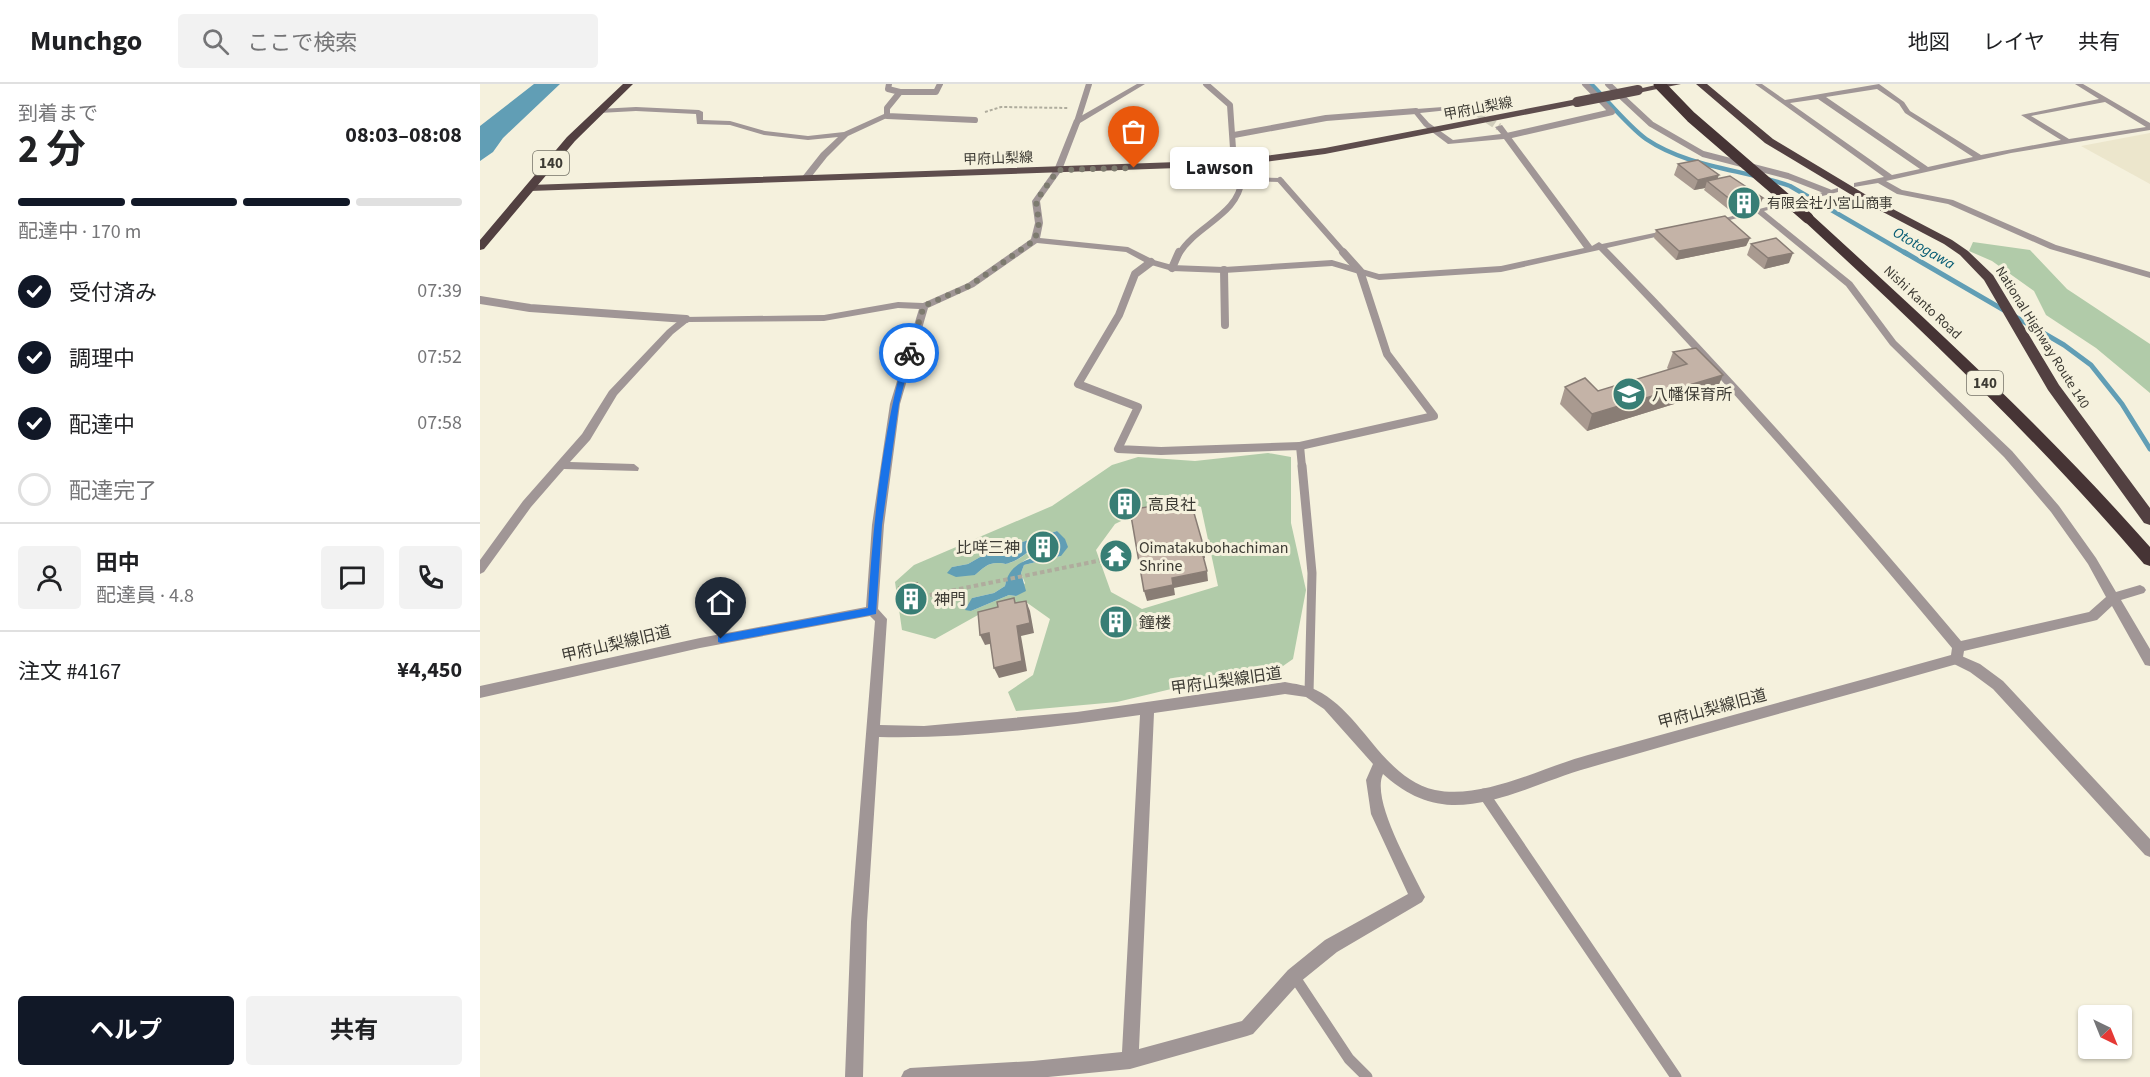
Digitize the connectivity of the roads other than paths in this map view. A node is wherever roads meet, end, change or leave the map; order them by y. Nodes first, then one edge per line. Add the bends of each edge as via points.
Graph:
1 (628, 84) edge
2 (889, 84) edge
3 (940, 84) edge
4 (1089, 84) edge
5 (1142, 84) edge
6 (1206, 84) edge
7 (1585, 84) edge
8 (1608, 84) edge
9 (1659, 84) edge
10 (1677, 84) edge
11 (1701, 84) edge
12 (1758, 84) edge
13 (2078, 84) edge
14 (1876, 85) edge
15 (900, 92) junction
16 (1819, 96) junction
17 (2107, 100) junction
18 (1783, 102) junction
19 (1468, 106) tunnel mouth
20 (599, 111) junction
21 (1416, 111) junction
22 (887, 116) junction
23 (975, 120) road end
24 (1077, 122) junction
25 (1499, 127) tunnel mouth
26 (2150, 127) edge
27 (1437, 130) junction
28 (845, 134) junction
29 (1234, 135) junction
30 (1507, 136) junction
31 (2069, 142) junction
32 (1980, 158) junction
33 (1234, 163) junction
34 (1926, 169) junction
35 (1058, 170) junction
36 (1890, 177) junction
37 (805, 179) junction
38 (1242, 179) junction
39 (1280, 180) joint
40 (1879, 180) junction
41 (1857, 185) dead end
42 (530, 188) junction
43 (1828, 192) joint
44 (1760, 212) junction
45 (1702, 225) edge
46 (1679, 229) edge
47 (1035, 240) junction
48 (1594, 246) junction
49 (480, 247) edge
50 (1151, 262) junction
51 (1172, 268) junction
52 (1224, 270) junction
53 (1360, 271) junction
54 (2150, 275) edge
55 (480, 300) edge
56 (924, 306) junction
57 (686, 319) junction
58 (1225, 325) dead end
59 (1300, 446) junction
60 (562, 465) junction
61 (634, 468) dead end
62 (2150, 519) edge
63 (2150, 559) edge
64 (480, 569) edge
65 (2140, 590) dead end
66 (2113, 598) junction
67 (872, 611) junction
68 (1958, 653) junction
69 (2150, 661) edge
70 (480, 692) edge
71 (1310, 693) junction
72 (1147, 709) junction
73 (873, 731) junction
74 (1381, 762) junction
75 (1484, 794) junction
76 (2150, 850) edge
77 (1294, 976) junction
78 (1130, 1060) junction
79 (854, 1077) edge
80 (910, 1077) edge
81 (1367, 1077) edge
82 (1676, 1077) edge

1 - 20 highway, 140
2 - 15 lane via 888,89
3 - 15 lane via 936,92
4 - 24 lane
5 - 24 street
6 - 29 lane via 1230,105
7 - 30 lane via 1612,112
8 - 43 lane via 1652,124 1703,154 1788,176
9 - 63 highway, Nishi Kanto Road / 140, bridge via 1691,117 1899,301 2051,447
10 - 27 main road, 甲府山梨線, bridge
11 - 62 highway, National Highway Route 140 via 1779,148 1948,242 1971,259 1989,278 2026,345 2082,430
12 - 18 street
13 - 17 street
14 - 16 street
14 - 32 street via 1902,103 1907,112
15 - 22 lane via 887,108
16 - 18 street
16 - 34 street
17 - 26 street
17 - 31 street via 2025,115
18 - 36 street
19 - 21 street
20 - 28 street via 699,112 700,122 730,123 786,136
20 - 42 highway, 140
21 - 27 street via 1419,118
21 - 29 lane via 1326,118
22 - 23 lane
22 - 28 street
24 - 35 street
25 - 30 street
26 - 31 street
27 - 30 street via 1451,142
27 - 33 main road, 甲府山梨線
28 - 37 street
29 - 33 lane
30 - 48 street
31 - 32 street
32 - 34 street
33 - 35 main road, 甲府山梨線
33 - 38 street via 1234,177
34 - 36 street
35 - 37 main road, 甲府山梨線
35 - 47 street via 1036,201 1039,223
36 - 40 street
37 - 42 main road, 甲府山梨線
38 - 39 street
38 - 51 lane via 1243,191 1233,204 1183,246
39 - 53 lane
40 - 41 street
40 - 54 street via 1900,192 1950,202 2053,247
42 - 49 highway, 140
43 - 44 street
44 - 45 street
44 - 66 street via 1849,285 1893,344 2008,454 2061,518
46 - 48 street
47 - 50 street via 1128,250
47 - 56 street via 971,285
48 - 53 street via 1501,269 1379,277
48 - 68 street via 1669,315 1832,496
50 - 51 street
50 - 59 lane via 1135,274 1119,315 1078,384 1138,407 1118,449
51 - 52 street
52 - 53 street via 1332,263
52 - 58 lane
53 - 59 lane via 1387,354 1434,416
55 - 57 lane via 530,308
56 - 57 street via 898,305 824,318
56 - 67 street via 895,404 878,525
57 - 60 street via 613,393 586,437
59 - 71 lane via 1312,573
60 - 61 street
60 - 64 street via 527,504
65 - 66 street
66 - 68 street, 甲府山梨線旧道 via 2093,616
66 - 69 street
67 - 70 street, 甲府山梨線旧道 via 700,643
67 - 73 street via 880,619
68 - 75 street, 甲府山梨線旧道
68 - 76 street via 1998,685
71 - 72 street, 甲府山梨線旧道 via 1286,688 1265,690
71 - 74 street, 甲府山梨線旧道 via 1326,703
72 - 73 street, 甲府山梨線旧道 via 924,732
72 - 78 street
73 - 79 street via 859,922
74 - 75 street, 甲府山梨線旧道 via 1407,785 1434,796 1454,799
74 - 77 street via 1373,780 1377,814 1417,897 1331,946
75 - 82 lane
77 - 78 street via 1247,1028
77 - 81 lane via 1349,1059
78 - 80 street

